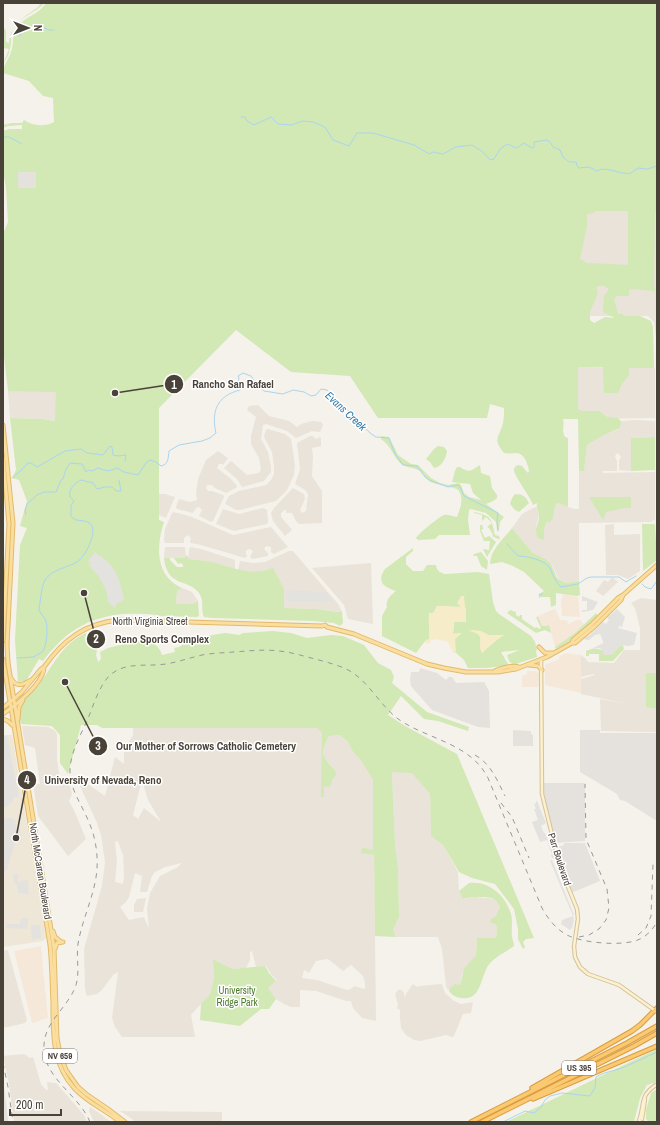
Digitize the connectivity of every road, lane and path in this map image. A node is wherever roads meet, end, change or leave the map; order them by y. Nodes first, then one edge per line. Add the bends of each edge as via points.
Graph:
1 (3, 425) edge
2 (3, 458) edge
3 (6, 466) junction
4 (10, 553) junction
5 (657, 565) edge
6 (3, 641) edge
7 (539, 647) dead end
8 (555, 653) junction
9 (3, 659) edge
10 (541, 659) junction
11 (526, 665) junction
12 (44, 667) junction
13 (8, 668) junction
14 (542, 670) junction
15 (34, 678) junction
16 (26, 695) junction
17 (13, 700) junction
18 (10, 703) junction
19 (14, 706) junction
20 (3, 708) edge
21 (10, 709) junction
22 (3, 714) edge
23 (3, 719) edge
24 (11, 722) junction
25 (18, 722) junction
26 (50, 924) junction
27 (54, 951) junction
28 (656, 1010) edge
29 (657, 1026) edge
30 (657, 1033) edge
31 (657, 1046) edge
32 (657, 1085) edge
33 (527, 1100) junction
34 (499, 1107) junction
35 (120, 1122) edge
36 (125, 1122) edge
37 (471, 1122) edge
38 (482, 1122) edge
39 (642, 1122) edge

1 - 3 main road, North McCarran Boulevard / NV 659
2 - 3 main road, North McCarran Boulevard / NV 659
3 - 4 main road, North McCarran Boulevard / NV 659 via 13,518
4 - 6 main road, North McCarran Boulevard / NV 659
4 - 13 main road, North McCarran Boulevard / NV 659
5 - 8 main road, North Virginia Street via 618,598 572,643
7 - 8 main road via 545,653
8 - 10 main road, North Virginia Street
9 - 18 main road, North McCarran Boulevard / NV 659
10 - 11 main road, North Virginia Street
10 - 14 main road, Parr Boulevard
11 - 12 main road, North Virginia Street via 495,671 466,672 439,667 354,634 322,626 115,620 72,636
11 - 14 main road via 536,666
12 - 15 main road, North Virginia Street
12 - 16 main road, North Virginia Street via 44,673
13 - 15 main road via 12,680 18,685
13 - 17 main road, North McCarran Boulevard / NV 659
14 - 28 main road, Parr Boulevard via 542,794 560,867 577,909 575,957 580,967 588,974 619,985
15 - 17 main road, North Virginia Street
16 - 19 main road, North Virginia Street
16 - 25 main road via 19,707
17 - 18 main road, North Virginia Street
17 - 19 main road, North McCarran Boulevard / NV 659
18 - 20 main road, North Virginia Street
18 - 21 main road, North McCarran Boulevard / NV 659
19 - 21 main road, North Virginia Street
19 - 25 main road, North McCarran Boulevard / NV 659
21 - 22 main road, North Virginia Street
21 - 24 main road, North McCarran Boulevard / NV 659
23 - 24 main road
24 - 35 main road, North McCarran Boulevard / NV 659 via 50,942 56,1056 64,1074 75,1089
25 - 26 main road, North McCarran Boulevard / NV 659
26 - 27 main road, North McCarran Boulevard / NV 659
26 - 27 main road via 54,936 61,942 57,943
27 - 36 main road, North McCarran Boulevard / NV 659 via 57,1042 63,1065 81,1090
28 - 34 highway via 632,1031
29 - 34 highway, US 395 via 627,1044
30 - 33 highway, US 395
31 - 33 highway
32 - 39 main road via 650,1090 646,1098
32 - 39 main road via 649,1090 644,1098
33 - 38 highway, US 395
34 - 37 highway, US 395

